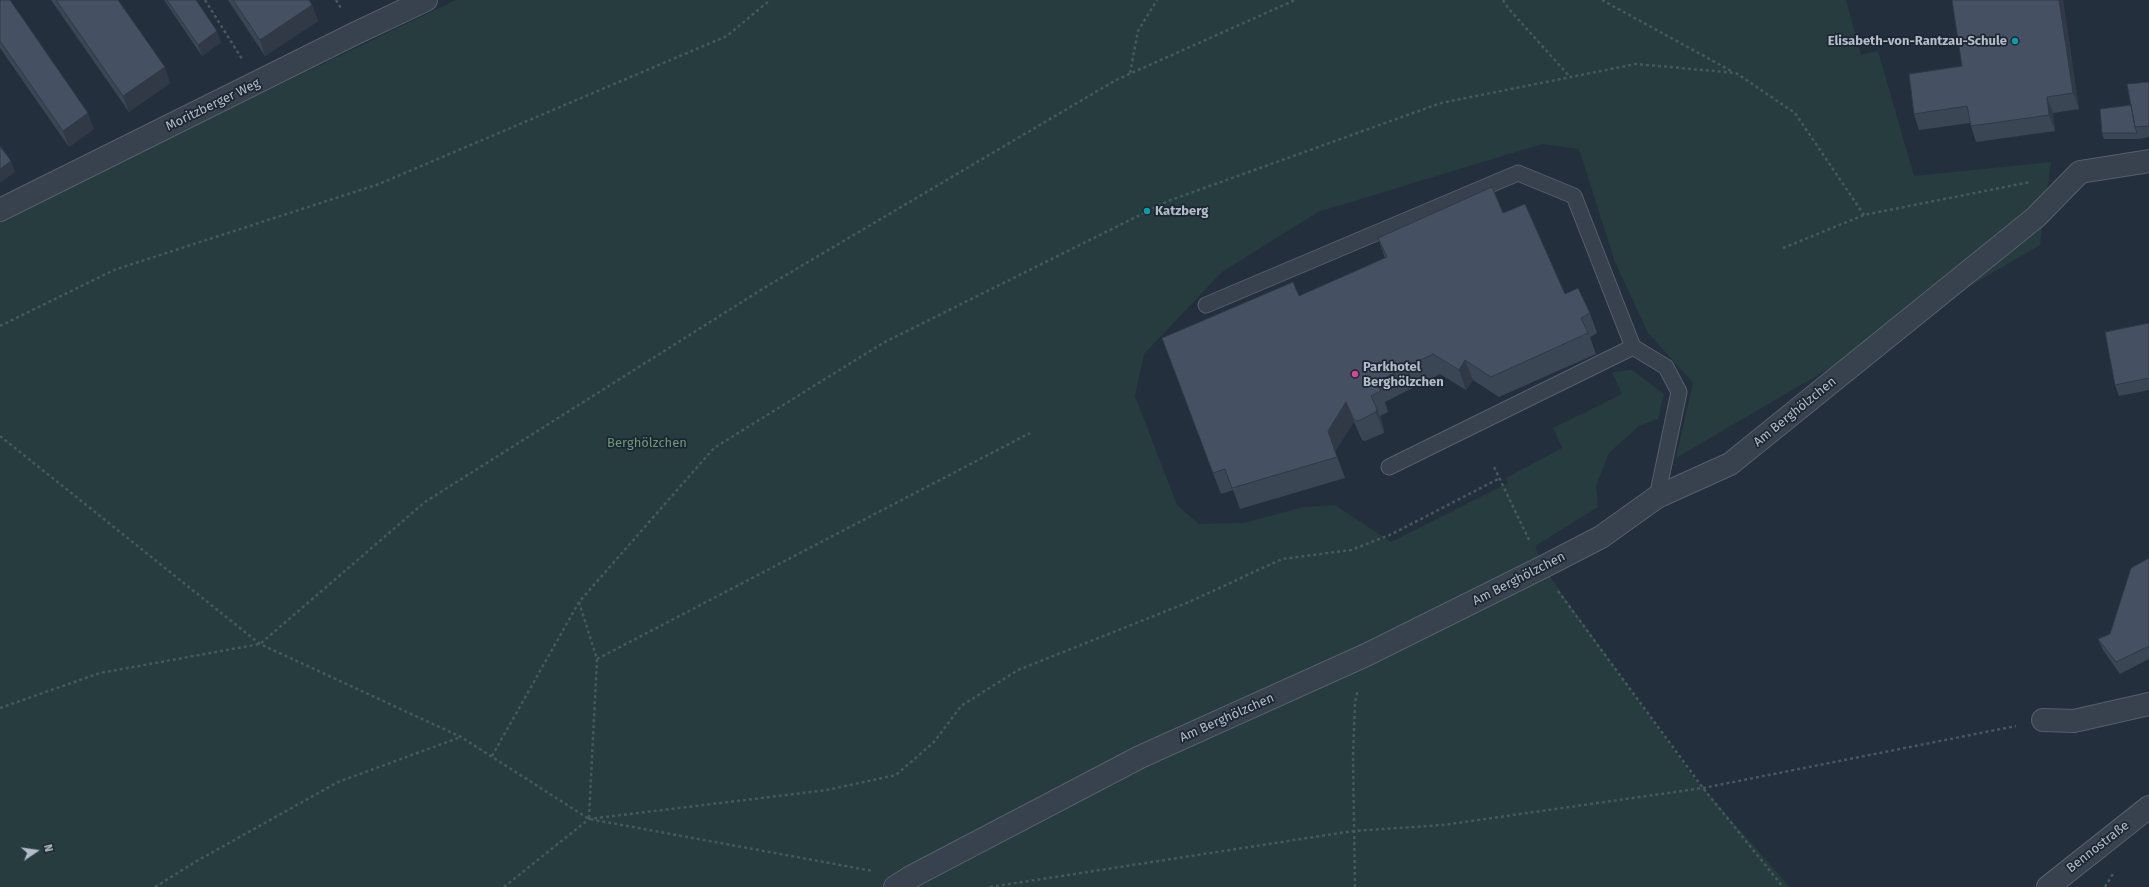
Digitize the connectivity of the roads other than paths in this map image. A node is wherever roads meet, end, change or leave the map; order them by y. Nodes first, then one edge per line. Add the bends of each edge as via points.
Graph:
1 (426, 0) edge
2 (2149, 161) edge
3 (0, 210) edge
4 (1206, 305) dead end
5 (1633, 347) junction
6 (1389, 467) dead end
7 (1657, 497) junction
8 (2149, 704) edge
9 (2042, 720) road end
10 (2149, 807) edge
11 (895, 887) edge
12 (2048, 887) edge

1 - 3 street, Moritzberger Weg
2 - 7 street, Am Berghölzchen via 2080,172 2036,217 1730,464
4 - 5 lane via 1518,173 1574,196
5 - 6 lane
5 - 7 lane via 1666,367 1679,392
7 - 11 street, Am Berghölzchen via 1601,537 1543,567 1366,654 1140,757
8 - 9 street via 2074,721
10 - 12 street, Bennostraße

